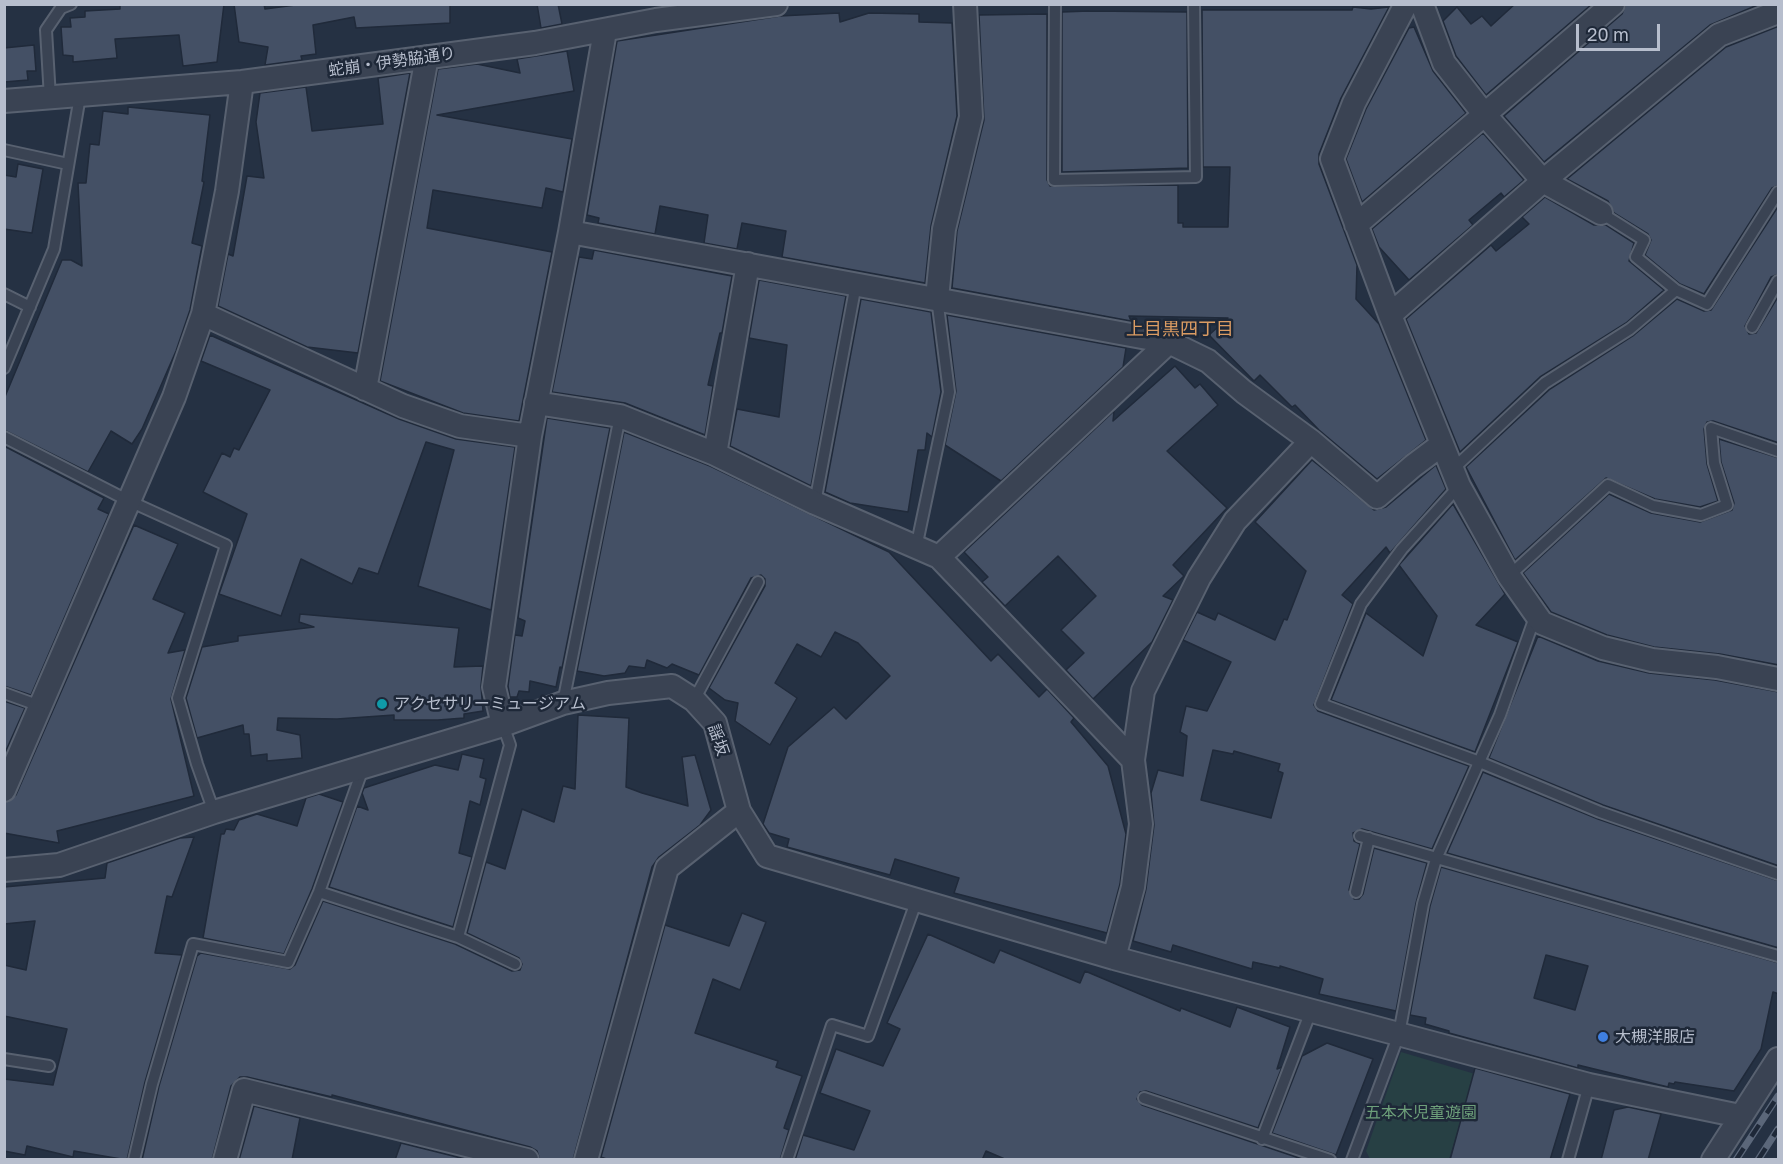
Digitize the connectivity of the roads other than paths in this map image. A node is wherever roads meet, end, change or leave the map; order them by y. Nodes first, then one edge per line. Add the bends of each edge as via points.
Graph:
1 (71, 4) edge
2 (776, 4) edge
3 (965, 4) edge
4 (1055, 4) edge
5 (1194, 4) edge
6 (1406, 4) edge
7 (1422, 4) edge
8 (1613, 4) edge
9 (713, 8) edge
10 (1779, 12) edge
11 (605, 31) junction
12 (427, 57) junction
13 (242, 82) junction
14 (80, 96) junction
15 (50, 98) junction
16 (4, 101) edge
17 (1484, 114) junction
18 (4, 150) edge
19 (68, 164) junction
20 (1543, 181) junction
21 (1779, 192) edge
22 (1601, 213) joint
23 (1356, 225) junction
24 (570, 232) junction
25 (748, 264) junction
26 (1779, 281) edge
27 (856, 284) junction
28 (1676, 290) junction
29 (4, 294) edge
30 (937, 298) junction
31 (30, 307) junction
32 (202, 314) junction
33 (1390, 315) junction
34 (1752, 327) dead end
35 (1168, 342) junction
36 (4, 368) edge
37 (365, 389) junction
38 (536, 403) junction
39 (620, 416) junction
40 (530, 436) junction
41 (4, 437) edge
42 (1311, 441) junction
43 (1441, 445) junction
44 (1779, 451) edge
45 (715, 454) junction
46 (1456, 478) junction
47 (127, 500) junction
48 (815, 502) junction
49 (916, 548) junction
50 (939, 557) junction
51 (1509, 576) junction
52 (758, 582) dead end
53 (1535, 617) junction
54 (1779, 679) edge
55 (4, 693) edge
56 (694, 700) junction
57 (563, 704) junction
58 (40, 706) junction
59 (503, 725) junction
60 (1134, 760) junction
61 (1477, 761) junction
62 (364, 768) junction
63 (4, 790) edge
64 (739, 811) junction
65 (214, 812) junction
66 (1436, 859) junction
67 (4, 870) edge
68 (1779, 874) edge
69 (319, 892) junction
70 (1356, 892) dead end
71 (916, 902) junction
72 (458, 937) junction
73 (1779, 956) edge
74 (1114, 957) junction
75 (515, 963) dead end
76 (1311, 1011) junction
77 (1399, 1034) junction
78 (4, 1059) edge
79 (1779, 1059) edge
80 (49, 1066) dead end
81 (1589, 1085) junction
82 (1144, 1098) dead end
83 (1740, 1116) junction
84 (1262, 1139) junction
85 (134, 1160) edge
86 (225, 1160) edge
87 (527, 1160) edge
88 (586, 1160) edge
89 (788, 1160) edge
90 (1330, 1160) edge
91 (1352, 1160) edge
92 (1568, 1160) edge
93 (1713, 1160) edge

1 - 15 lane via 61,8 46,30
2 - 9 street, 蛇崩・伊勢脇通り
3 - 30 street via 971,117 944,229
4 - 5 lane via 1054,180 1196,177
6 - 23 street via 1354,103 1332,159
7 - 17 street via 1444,63
8 - 17 street
9 - 11 street, 蛇崩・伊勢脇通り
10 - 20 street via 1719,35
11 - 12 street, 蛇崩・伊勢脇通り
11 - 24 street
12 - 13 street, 蛇崩・伊勢脇通り
12 - 37 street
13 - 14 street, 蛇崩・伊勢脇通り
13 - 32 street via 227,191
14 - 15 street, 蛇崩・伊勢脇通り
14 - 19 lane
15 - 16 street, 蛇崩・伊勢脇通り
17 - 20 street
17 - 23 street
18 - 19 lane
19 - 31 lane via 54,249
20 - 22 street
20 - 33 street
21 - 28 lane via 1707,304
22 - 28 lane via 1644,240 1636,257
23 - 33 street
24 - 25 street
24 - 38 street
25 - 27 street
25 - 45 street
26 - 34 lane
27 - 30 street
27 - 48 lane
28 - 46 lane via 1630,329 1545,383
29 - 31 lane
30 - 35 street
30 - 49 lane via 949,392
31 - 36 lane
32 - 37 street
32 - 47 street via 174,397
33 - 43 street
35 - 42 street via 1208,361
35 - 50 street
37 - 40 street via 460,426
38 - 39 street
38 - 40 street
39 - 45 street
39 - 57 lane
40 - 59 street via 494,687
41 - 47 lane
42 - 43 street via 1377,497
42 - 60 street via 1235,522 1199,578 1143,691
43 - 46 street
44 - 51 lane via 1711,428 1714,463 1727,505 1692,513 1653,506 1608,485
45 - 48 street
46 - 51 street
46 - 61 lane via 1361,604 1321,704
47 - 58 street
47 - 65 lane via 226,545 178,698
48 - 49 street
49 - 50 street
50 - 60 street
51 - 53 street
52 - 56 lane
53 - 54 street via 1603,648 1652,660
53 - 61 lane via 1500,715
55 - 58 lane
56 - 57 street, 謡坂 via 672,686 608,693
56 - 64 street, 謡坂 via 715,723
57 - 59 street, 謡坂
58 - 63 street
59 - 62 street, 謡坂
59 - 72 lane via 510,745
60 - 74 street via 1141,824 1133,887
61 - 66 lane
61 - 68 lane via 1600,812
62 - 65 street, 謡坂
62 - 69 lane
64 - 71 street, 謡坂 via 767,856
64 - 88 street via 668,868
65 - 67 street, 謡坂 via 59,865
66 - 70 lane via 1364,837
66 - 73 lane
66 - 77 lane
69 - 72 lane
69 - 85 lane via 288,962 193,944
71 - 74 street, 謡坂
71 - 89 lane via 868,1036 832,1025
72 - 75 lane
74 - 76 street, 謡坂
76 - 77 street, 謡坂
76 - 84 lane
77 - 81 street, 謡坂
77 - 91 lane
78 - 80 lane
79 - 83 street
81 - 83 street, 謡坂
81 - 92 lane
82 - 84 lane
83 - 93 street
84 - 90 lane
86 - 87 street via 244,1090

